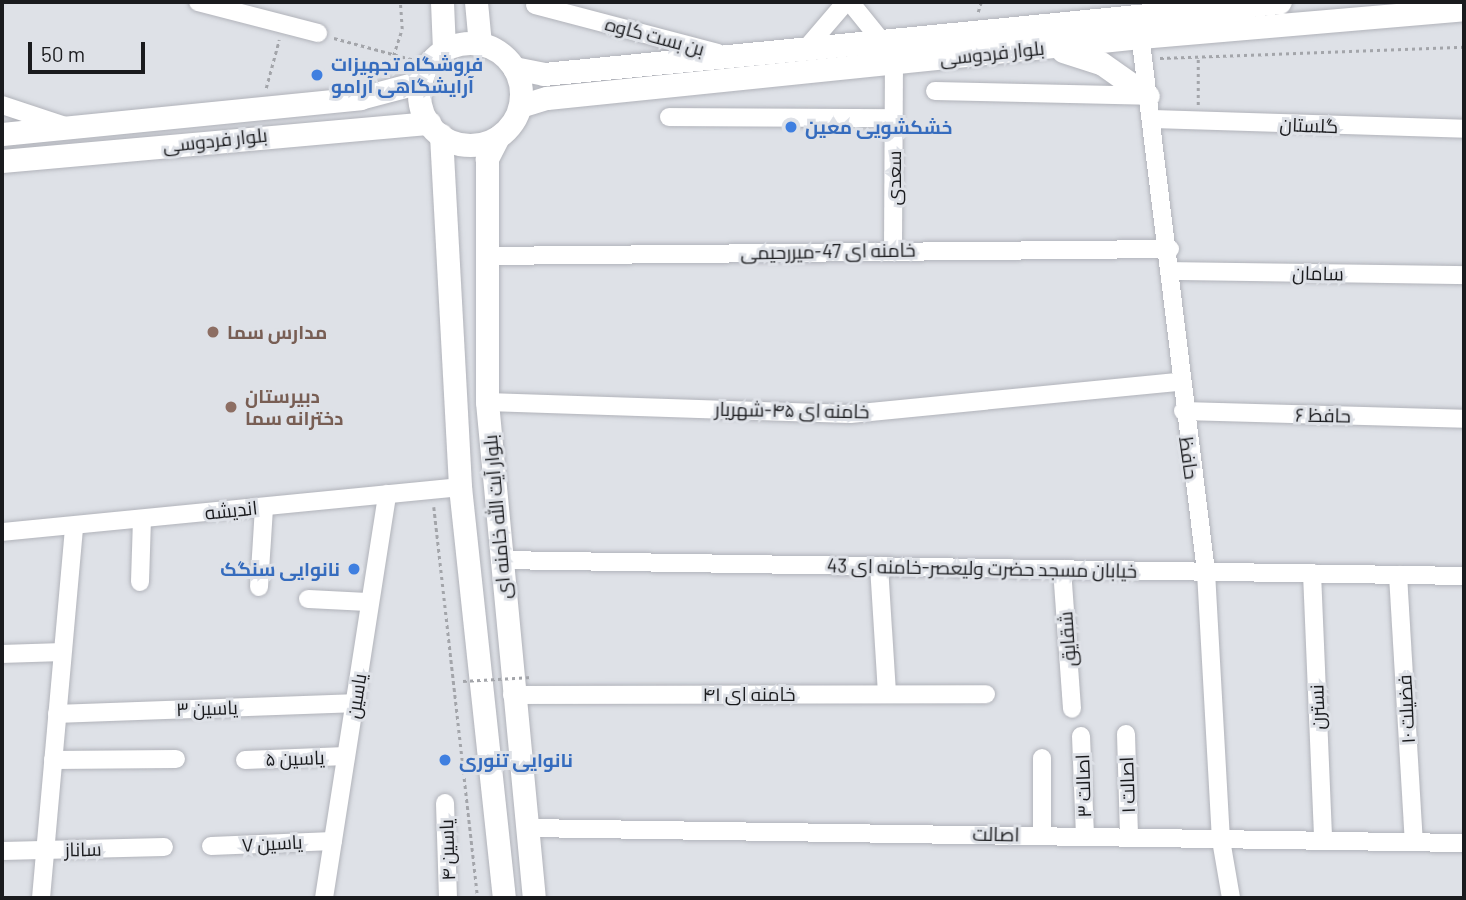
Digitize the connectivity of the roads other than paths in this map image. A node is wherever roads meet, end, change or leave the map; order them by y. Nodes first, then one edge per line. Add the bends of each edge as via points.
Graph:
1 (198, 2) edge
2 (848, 2) edge
3 (1279, 2) edge
4 (535, 5) dead end
5 (1196, 6) edge
6 (477, 7) edge
7 (1464, 9) edge
8 (442, 10) edge
9 (318, 33) road end
10 (1140, 38) junction
11 (480, 44) junction
12 (1043, 48) junction
13 (803, 51) junction
14 (889, 54) junction
15 (735, 57) junction
16 (431, 65) junction
17 (514, 68) junction
18 (935, 91) dead end
19 (1148, 96) junction
20 (2, 105) edge
21 (520, 106) junction
22 (669, 117) dead end
23 (894, 118) junction
24 (1154, 119) junction
25 (68, 127) junction
26 (435, 129) junction
27 (1464, 129) edge
28 (2, 134) edge
29 (498, 137) junction
30 (2, 161) edge
31 (447, 198) junction
32 (487, 204) junction
33 (1170, 249) junction
34 (893, 250) junction
35 (486, 256) junction
36 (1172, 271) junction
37 (1464, 275) edge
38 (1179, 382) junction
39 (487, 402) junction
40 (1183, 411) junction
41 (1464, 419) edge
42 (460, 487) junction
43 (387, 494) junction
44 (264, 507) junction
45 (142, 519) junction
46 (74, 526) junction
47 (2, 532) edge
48 (500, 560) junction
49 (879, 566) junction
50 (1062, 569) junction
51 (1206, 572) junction
52 (1312, 573) junction
53 (1398, 575) junction
54 (1464, 576) edge
55 (140, 582) dead end
56 (259, 587) dead end
57 (308, 599) dead end
58 (368, 602) junction
59 (62, 652) junction
60 (2, 654) edge
61 (887, 693) junction
62 (986, 694) dead end
63 (512, 695) junction
64 (357, 703) junction
65 (1072, 709) dead end
66 (57, 714) junction
67 (1125, 734) dead end
68 (1081, 736) dead end
69 (346, 756) junction
70 (1042, 758) dead end
71 (176, 759) dead end
72 (53, 760) junction
73 (245, 760) dead end
74 (445, 803) dead end
75 (527, 828) junction
76 (1042, 834) junction
77 (1085, 835) junction
78 (1129, 836) junction
79 (1221, 840) junction
80 (1323, 840) junction
81 (332, 841) junction
82 (1414, 842) junction
83 (1464, 843) edge
84 (211, 846) dead end
85 (164, 847) dead end
86 (45, 850) junction
87 (2, 851) edge
88 (41, 898) edge
89 (324, 898) edge
90 (448, 898) edge
91 (504, 898) edge
92 (534, 898) edge
93 (1231, 898) edge

1 - 9 street
2 - 13 street
2 - 14 street
3 - 5 main road, بلوار فردوسی
4 - 15 street, بن بست کاوه
5 - 10 main road, بلوار فردوسی
6 - 8 main road via 461,23
6 - 11 main road
7 - 10 main road, بلوار فردوسی
8 - 16 main road
10 - 12 main road, بلوار فردوسی
10 - 14 main road, بلوار فردوسی
10 - 19 street, حافظ
11 - 16 main road
11 - 17 main road via 503,55
12 - 14 main road, بلوار فردوسی
12 - 19 main road via 1101,63
13 - 14 main road, بلوار فردوسی
13 - 15 main road, بلوار فردوسی
14 - 21 main road, بلوار فردوسی via 547,98
14 - 23 street, سعدی
15 - 17 main road, بلوار فردوسی via 544,74
16 - 25 main road, بلوار فردوسی via 360,98
16 - 26 main road via 421,108
17 - 21 main road
18 - 19 street
19 - 24 street, حافظ
20 - 25 street
21 - 29 main road
22 - 23 street
23 - 34 street, سعدی
24 - 27 street, گلستان
24 - 33 street, حافظ
25 - 28 main road, بلوار فردوسی
26 - 29 main road via 469,145
26 - 30 main road, بلوار فردوسی
26 - 31 main road, بلوار آیت الله خامنه ای
29 - 32 main road, بلوار آیت الله خامنه ای via 487,159
31 - 32 main road via 473,187
31 - 42 main road, بلوار آیت الله خامنه ای
32 - 35 main road, بلوار آیت الله خامنه ای
33 - 34 street, خامنه ای 47-میررحیمی
33 - 36 street, حافظ
34 - 35 street, خامنه ای 47-میررحیمی
35 - 39 main road, بلوار آیت الله خامنه ای
36 - 37 street, سامان
36 - 38 street, حافظ
38 - 39 street, خامنه ای ۴۵-شهریار via 850,414
38 - 40 street, حافظ
39 - 48 main road, بلوار آیت الله خامنه ای
40 - 41 street, حافظ ۶
40 - 51 street, حافظ
42 - 43 street, اندیشه
42 - 91 main road, بلوار آیت الله خامنه ای
43 - 44 street, اندیشه
43 - 58 street, یاسین
44 - 45 street, اندیشه
44 - 56 street
45 - 46 street, اندیشه
45 - 55 street
46 - 47 street, اندیشه
46 - 59 street
48 - 49 street, خیابان مسجد حضرت ولیعصر-خامنه ای 43
48 - 63 main road, بلوار آیت الله خامنه ای
49 - 50 street, خیابان مسجد حضرت ولیعصر-خامنه ای 43
49 - 61 street
50 - 51 street, خیابان مسجد حضرت ولیعصر-خامنه ای 43
50 - 65 street, شقایق
51 - 52 street, خیابان مسجد حضرت ولیعصر-خامنه ای 43
51 - 79 street, حافظ
52 - 53 street, خیابان مسجد حضرت ولیعصر-خامنه ای 43
52 - 80 street, نسترن
53 - 54 street, خیابان مسجد حضرت ولیعصر-خامنه ای 43
53 - 82 street, فضیلت ۱۰
57 - 58 street
58 - 64 street, یاسین
59 - 60 street
59 - 66 street
61 - 62 street, خامنه ای ۴۱
61 - 63 street, خامنه ای ۴۱
63 - 75 main road, بلوار آیت الله خامنه ای
64 - 66 street, یاسین ۳
64 - 69 street, یاسین
66 - 72 street
67 - 78 street, اصالت ۱
68 - 77 street, اصالت ۳
69 - 73 street, یاسین ۵
69 - 81 street, یاسین
70 - 76 street
71 - 72 street
72 - 86 street
74 - 90 street, یاسین ۴
75 - 76 street, اصالت
75 - 92 main road, بلوار آیت الله خامنه ای
76 - 77 street, اصالت
77 - 78 street, اصالت
78 - 79 street, اصالت
79 - 80 street, اصالت
79 - 93 street, حافظ
80 - 82 street, اصالت
81 - 84 street, یاسین ۷
81 - 89 street, یاسین
82 - 83 street, اصالت
85 - 86 street, ساناز
86 - 87 street, ساناز
86 - 88 street

